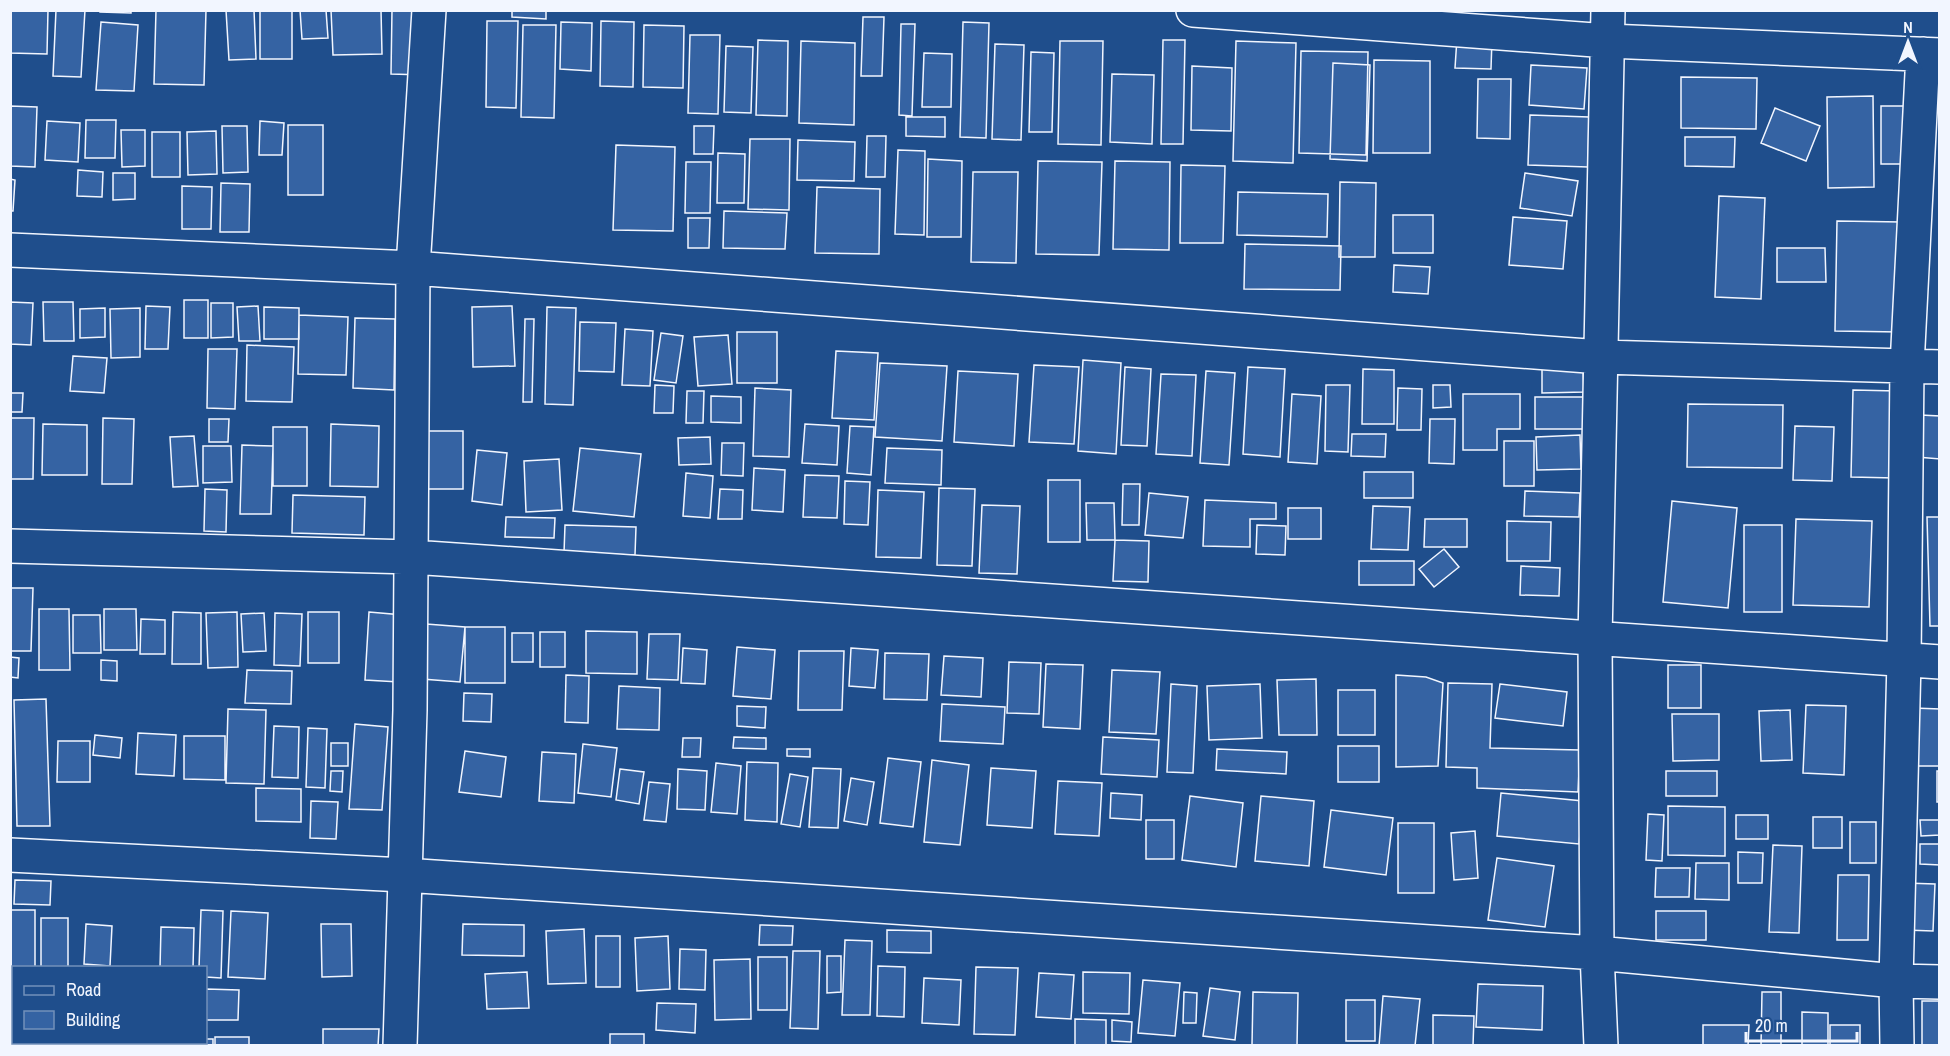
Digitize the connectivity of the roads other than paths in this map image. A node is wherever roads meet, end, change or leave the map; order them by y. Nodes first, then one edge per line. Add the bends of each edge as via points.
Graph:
1 (429, 10) edge
2 (1193, 10) edge
3 (1608, 26) edge
4 (1931, 55) edge
5 (10, 250) edge
6 (413, 268) junction
7 (1601, 357) junction
8 (1907, 366) junction
9 (1940, 367) edge
10 (10, 546) edge
11 (412, 556) junction
12 (1595, 639) junction
13 (1904, 660) junction
14 (1940, 662) edge
15 (10, 855) edge
16 (404, 875) junction
17 (1597, 953) junction
18 (1896, 981) junction
19 (1940, 982) edge
20 (400, 1046) edge
21 (1601, 1046) edge
22 (1897, 1046) edge

1 - 6 street
2 - 3 street
3 - 4 street
3 - 7 street
4 - 8 street
5 - 6 street
6 - 7 street
6 - 11 street
7 - 8 street
7 - 12 street
8 - 9 street
8 - 13 street
10 - 11 street
11 - 12 street
11 - 16 street
12 - 13 street
12 - 17 street
13 - 14 street
13 - 18 street
15 - 16 street
16 - 17 street
16 - 20 street
17 - 18 street
17 - 21 street
18 - 19 street
18 - 22 street

